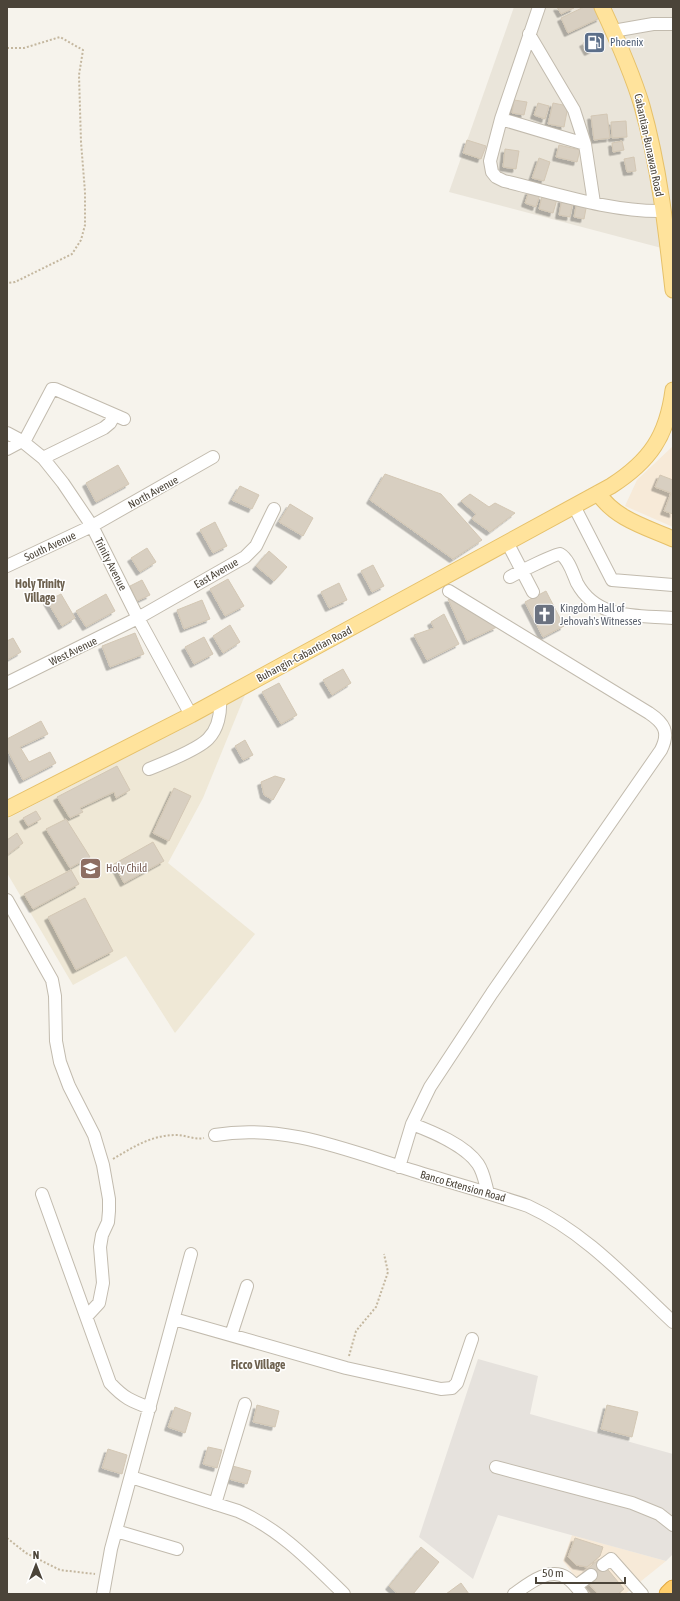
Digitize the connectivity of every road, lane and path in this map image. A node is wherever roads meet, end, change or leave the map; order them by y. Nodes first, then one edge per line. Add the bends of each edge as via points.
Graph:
1 (539, 7) edge
2 (602, 7) edge
3 (673, 24) edge
4 (613, 31) junction
5 (529, 34) junction
6 (7, 48) edge
7 (501, 119) junction
8 (585, 144) junction
9 (594, 203) junction
10 (663, 211) junction
11 (669, 227) edge
12 (7, 283) edge
13 (673, 290) edge
14 (673, 390) edge
15 (7, 433) edge
16 (23, 442) junction
17 (7, 449) edge
18 (214, 457) dead end
19 (43, 458) junction
20 (598, 493) junction
21 (574, 506) junction
22 (274, 509) dead end
23 (92, 526) junction
24 (673, 539) edge
25 (507, 542) junction
26 (7, 566) edge
27 (522, 570) junction
28 (510, 577) dead end
29 (673, 585) edge
30 (449, 591) dead end
31 (533, 592) dead end
32 (138, 618) junction
33 (673, 618) edge
34 (7, 683) edge
35 (220, 699) junction
36 (191, 715) junction
37 (149, 769) dead end
38 (7, 809) edge
39 (7, 900) edge
40 (412, 1124) junction
41 (215, 1135) joint
42 (103, 1165) junction
43 (399, 1167) junction
44 (488, 1193) junction
45 (42, 1194) dead end
46 (191, 1254) dead end
47 (384, 1254) dead end
48 (247, 1286) dead end
49 (87, 1316) junction
50 (174, 1319) junction
51 (673, 1322) edge
52 (231, 1335) junction
53 (472, 1338) dead end
54 (346, 1368) junction
55 (245, 1404) dead end
56 (150, 1408) junction
57 (496, 1467) dead end
58 (131, 1477) junction
59 (215, 1504) junction
60 (673, 1525) edge
61 (116, 1531) junction
62 (7, 1538) edge
63 (177, 1549) dead end
64 (603, 1565) dead end
65 (106, 1575) junction
66 (591, 1575) dead end
67 (673, 1589) edge
68 (579, 1590) edge
69 (103, 1594) edge
70 (344, 1594) edge
71 (514, 1594) edge
72 (642, 1594) edge
73 (668, 1594) edge

1 - 5 street
2 - 4 main road, Cabantian-Bunawan Road
3 - 4 street via 654,24
4 - 10 main road, Cabantian-Bunawan Road via 632,75 642,107
5 - 7 street
5 - 8 street via 569,99
6 - 12 path via 24,48 60,37 83,50 79,75 85,192 85,225 81,240 72,254 15,282
7 - 8 street
7 - 9 street via 490,161 496,177
8 - 9 street
9 - 10 street via 630,210
10 - 11 main road, Cabantian-Bunawan Road
11 - 13 main road, Cabantian-Bunawan Road
14 - 20 main road via 667,420 652,449 633,470
15 - 16 street, Trinity Avenue
16 - 17 street
16 - 19 street, Trinity Avenue
16 - 19 street via 52,390 55,389 119,417 104,428
18 - 23 street, North Avenue
19 - 23 street, Trinity Avenue
20 - 21 main road, Buhangin-Cabantian Road
20 - 24 main road via 620,516
21 - 25 main road, Buhangin-Cabantian Road
21 - 29 street via 612,580
22 - 32 street, East Avenue via 256,546 245,557
23 - 26 street, South Avenue
23 - 32 street, Trinity Avenue
25 - 27 street
25 - 35 main road, Buhangin-Cabantian Road
27 - 28 street
27 - 31 street
27 - 33 street via 560,554 588,598 604,609 613,613
30 - 40 street via 658,719 663,726 665,738 660,750 430,1087
32 - 34 street, West Avenue
32 - 36 street, Trinity Avenue
35 - 36 main road, Buhangin-Cabantian Road
35 - 37 street via 220,714 207,740
36 - 38 main road, Buhangin-Cabantian Road
39 - 42 street via 52,980 60,1062 94,1135
40 - 43 street
40 - 44 street via 431,1131 469,1153 484,1175
41 - 42 path via 201,1139 178,1135 156,1137 142,1142
41 - 43 street, Banco Extension Road via 248,1132 287,1135 326,1144
42 - 49 street via 109,1211 100,1247 103,1283 99,1303
43 - 44 street, Banco Extension Road
44 - 51 street, Banco Extension Road via 528,1206 565,1226 600,1254
45 - 49 street
46 - 50 street
47 - 54 path via 388,1272 376,1307 356,1331
48 - 52 street
49 - 56 street via 110,1383 120,1394
50 - 52 street
50 - 56 street
52 - 54 street
53 - 54 street via 460,1377 452,1388 441,1389
55 - 59 street
56 - 58 street
57 - 60 street via 632,1503 659,1514
58 - 59 street
58 - 61 street
59 - 70 street via 254,1518 270,1528
61 - 63 street
61 - 65 street
62 - 65 path via 26,1553 60,1570
64 - 72 street via 611,1559
65 - 69 street
66 - 68 street
67 - 73 highway
68 - 71 street via 566,1577 551,1574

